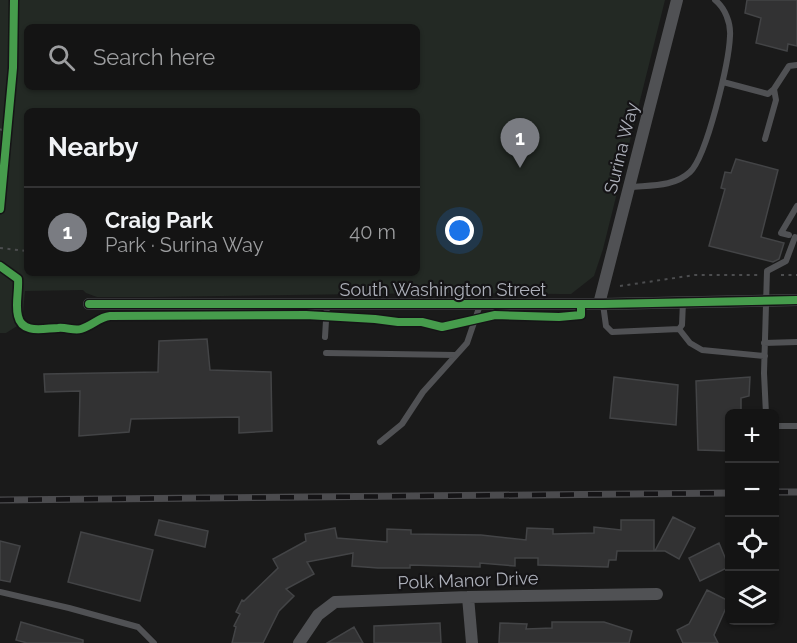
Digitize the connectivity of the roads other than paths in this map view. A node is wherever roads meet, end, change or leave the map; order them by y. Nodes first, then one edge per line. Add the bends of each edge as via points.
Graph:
1 (677, 0) edge
2 (715, 0) edge
3 (797, 65) edge
4 (723, 82) junction
5 (774, 89) junction
6 (765, 140) dead end
7 (629, 188) junction
8 (797, 206) edge
9 (797, 300) edge
10 (765, 301) junction
11 (683, 302) junction
12 (89, 304) dead end
13 (327, 304) junction
14 (480, 304) junction
15 (601, 304) junction
16 (679, 329) junction
17 (326, 337) dead end
18 (797, 342) edge
19 (764, 343) junction
20 (326, 353) dead end
21 (455, 355) junction
22 (765, 356) junction
23 (766, 409) edge
24 (779, 426) edge
25 (797, 426) edge
26 (380, 442) dead end
27 (0, 592) edge
28 (657, 594) dead end
29 (468, 597) junction
30 (154, 643) edge
31 (299, 643) edge
32 (472, 643) edge

1 - 7 street, Surina Way
2 - 4 lane via 724,8 730,34
3 - 5 lane via 789,66
4 - 5 lane via 768,94
4 - 7 lane via 700,160 690,173 673,183
5 - 6 lane via 776,100
7 - 15 street, Surina Way
8 - 10 lane via 781,233 792,236 786,261 767,271
9 - 10 street, South Washington Street
10 - 11 street, South Washington Street
10 - 19 lane
11 - 15 street, South Washington Street
11 - 16 lane
12 - 13 street, South Washington Street
13 - 14 street, South Washington Street
13 - 17 lane
14 - 15 street, South Washington Street
14 - 21 lane via 466,343
15 - 16 lane via 606,326 612,332
16 - 22 lane via 702,350
18 - 19 lane
19 - 22 lane
20 - 21 lane
21 - 26 lane via 402,424
22 - 23 lane
24 - 25 lane
27 - 30 lane via 138,627
28 - 29 street, Polk Manor Drive
29 - 31 street, Polk Manor Drive via 335,602 318,615
29 - 32 street

